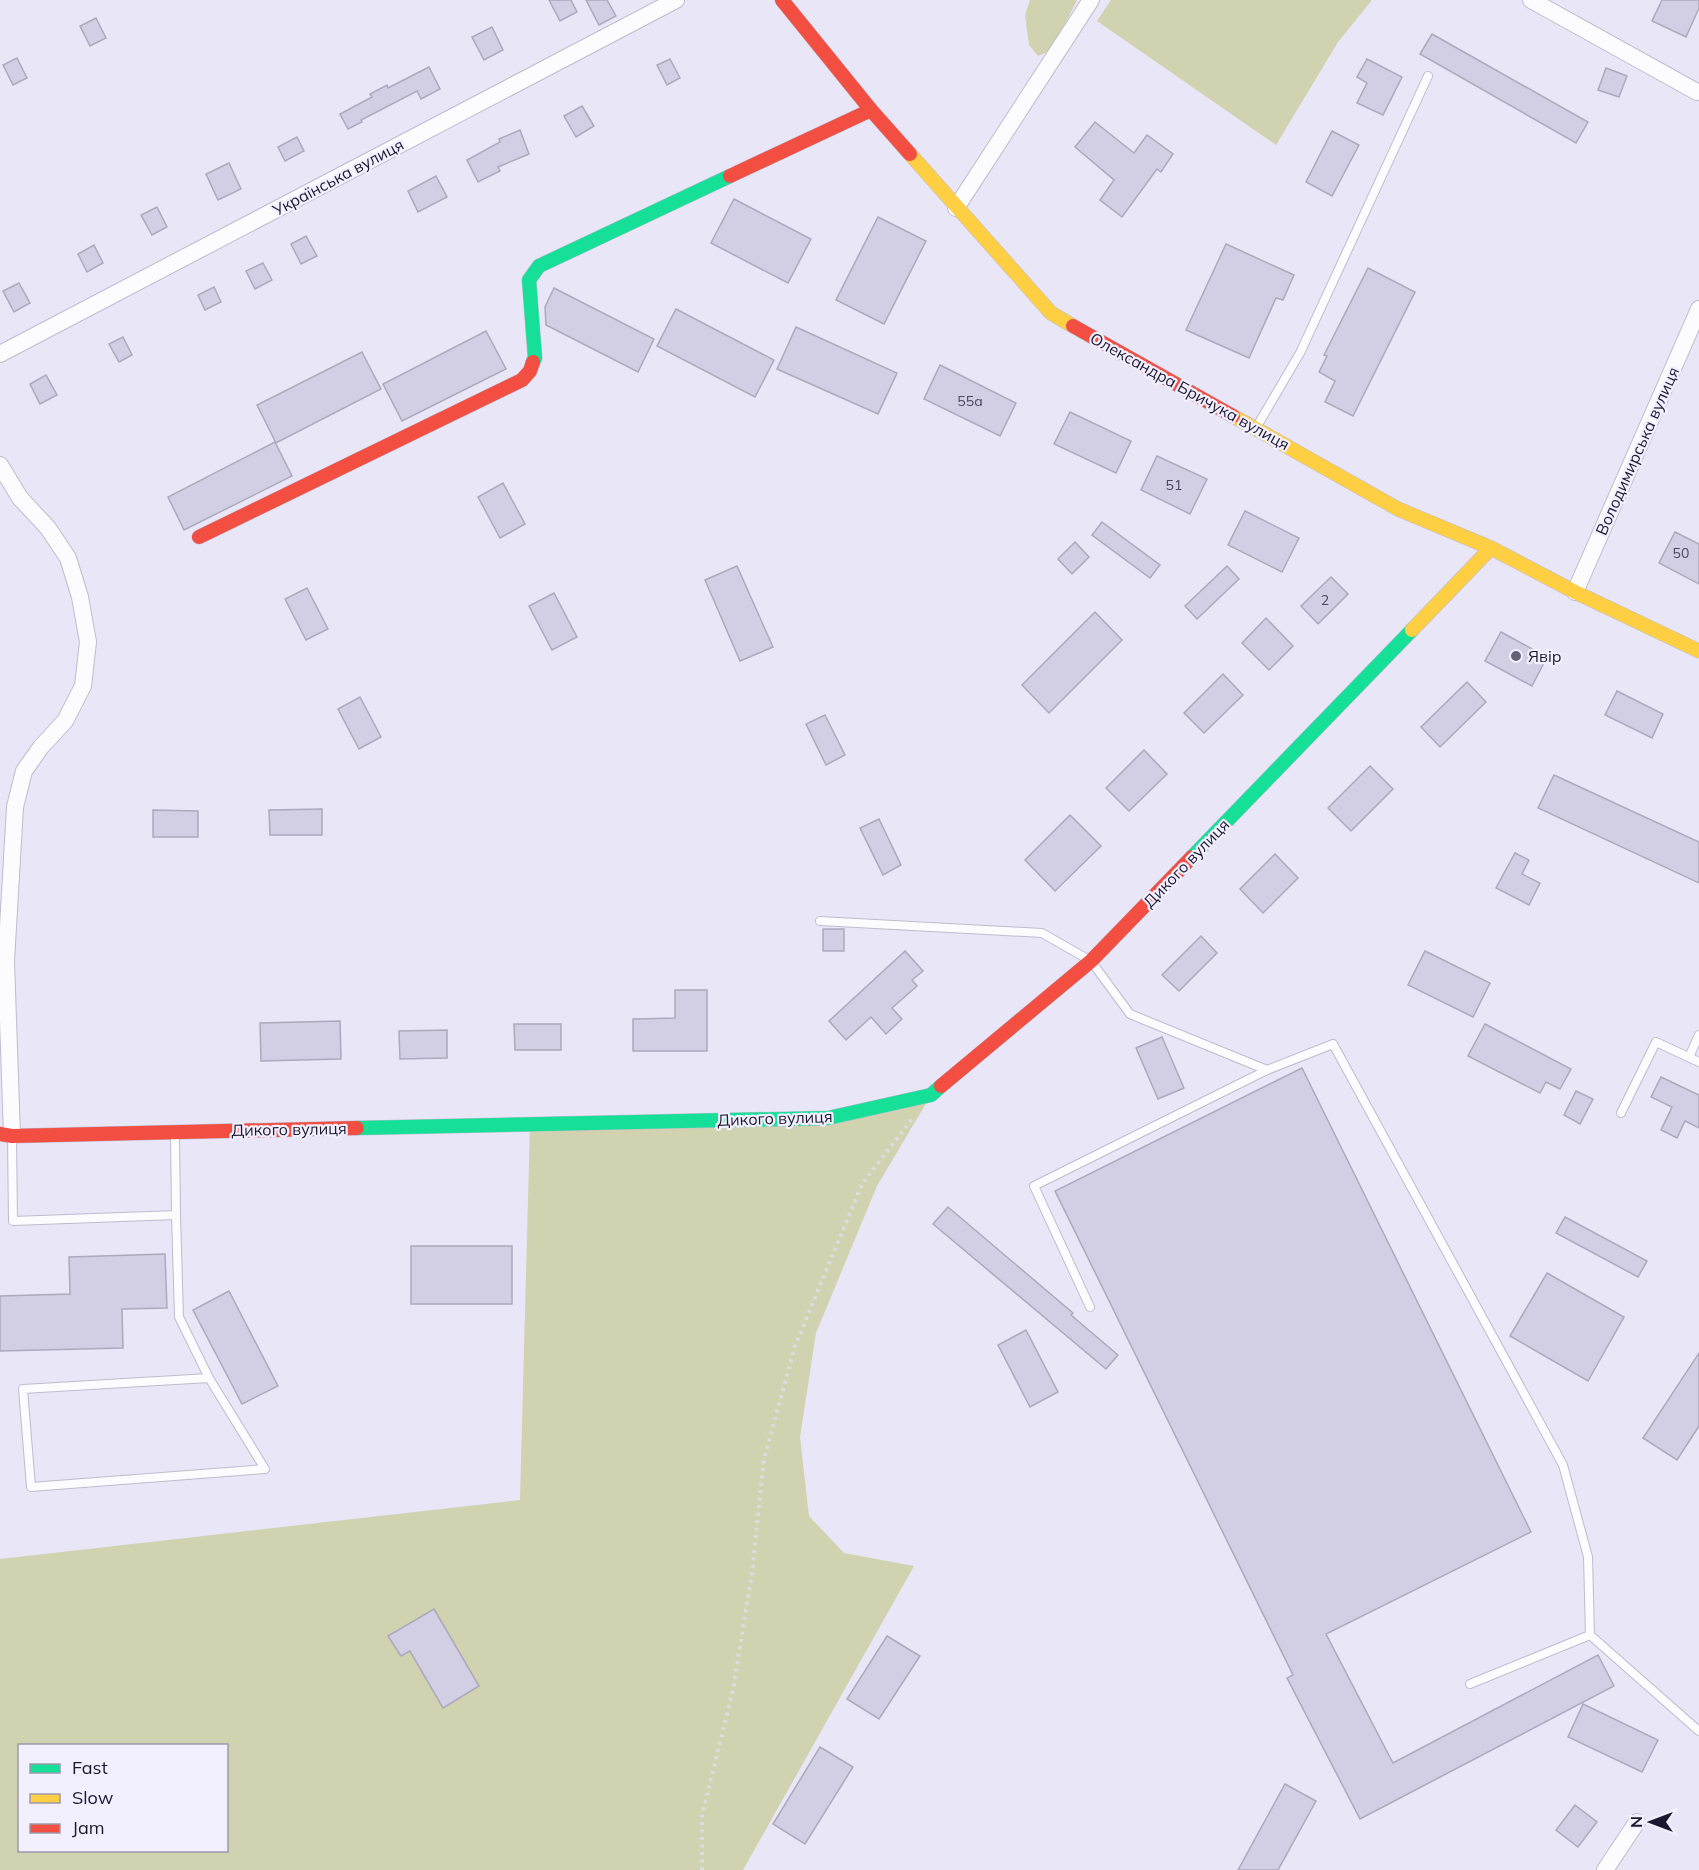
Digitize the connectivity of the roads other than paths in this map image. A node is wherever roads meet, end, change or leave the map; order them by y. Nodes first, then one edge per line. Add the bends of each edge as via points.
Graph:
1 (676, 0) edge
2 (782, 0) edge
3 (1091, 0) edge
4 (1531, 0) edge
5 (1428, 76) dead end
6 (1698, 93) edge
7 (871, 110) junction
8 (956, 208) junction
9 (1699, 309) edge
10 (0, 354) edge
11 (1255, 428) junction
12 (0, 465) edge
13 (199, 537) dead end
14 (1491, 548) junction
15 (1575, 592) junction
16 (1699, 651) edge
17 (820, 921) dead end
18 (1091, 961) junction
19 (1699, 1035) edge
20 (1689, 1057) junction
21 (1699, 1062) edge
22 (1267, 1070) junction
23 (1621, 1113) dead end
24 (175, 1132) junction
25 (6, 1135) edge
26 (176, 1215) junction
27 (1090, 1307) dead end
28 (209, 1378) junction
29 (1590, 1635) junction
30 (1470, 1684) dead end
31 (1699, 1731) edge
32 (1637, 1822) dead end
33 (1605, 1870) edge

1 - 10 street, Українська вулиця
2 - 7 street, Олександра Бричука вулиця
3 - 8 street
4 - 6 street
5 - 11 lane via 1300,353
7 - 8 street, Олександра Бричука вулиця
7 - 13 street via 539,266 529,280 536,358 522,380
8 - 11 street, Олександра Бричука вулиця via 1051,313
9 - 15 street, Володимирська вулиця
11 - 14 street, Олександра Бричука вулиця via 1398,509
12 - 25 street via 20,498 48,528 68,558 81,597 88,642 83,686 65,721 24,771 15,807 6,961
14 - 15 street, Олександра Бричука вулиця
14 - 18 street, Дикого вулиця
15 - 16 street, Олександра Бричука вулиця
17 - 18 lane via 1042,933
18 - 22 lane via 1130,1014
18 - 24 street, Дикого вулиця via 931,1095 828,1118
19 - 20 lane
20 - 21 lane
20 - 23 lane via 1656,1042
22 - 27 lane via 1034,1186
22 - 29 lane via 1333,1044 1563,1465 1588,1557
24 - 25 street, Дикого вулиця
24 - 26 lane
25 - 26 lane via 13,1221
26 - 28 lane via 179,1317
28 - 28 lane via 265,1469 31,1487 23,1389
29 - 30 lane
29 - 31 lane
32 - 33 street

